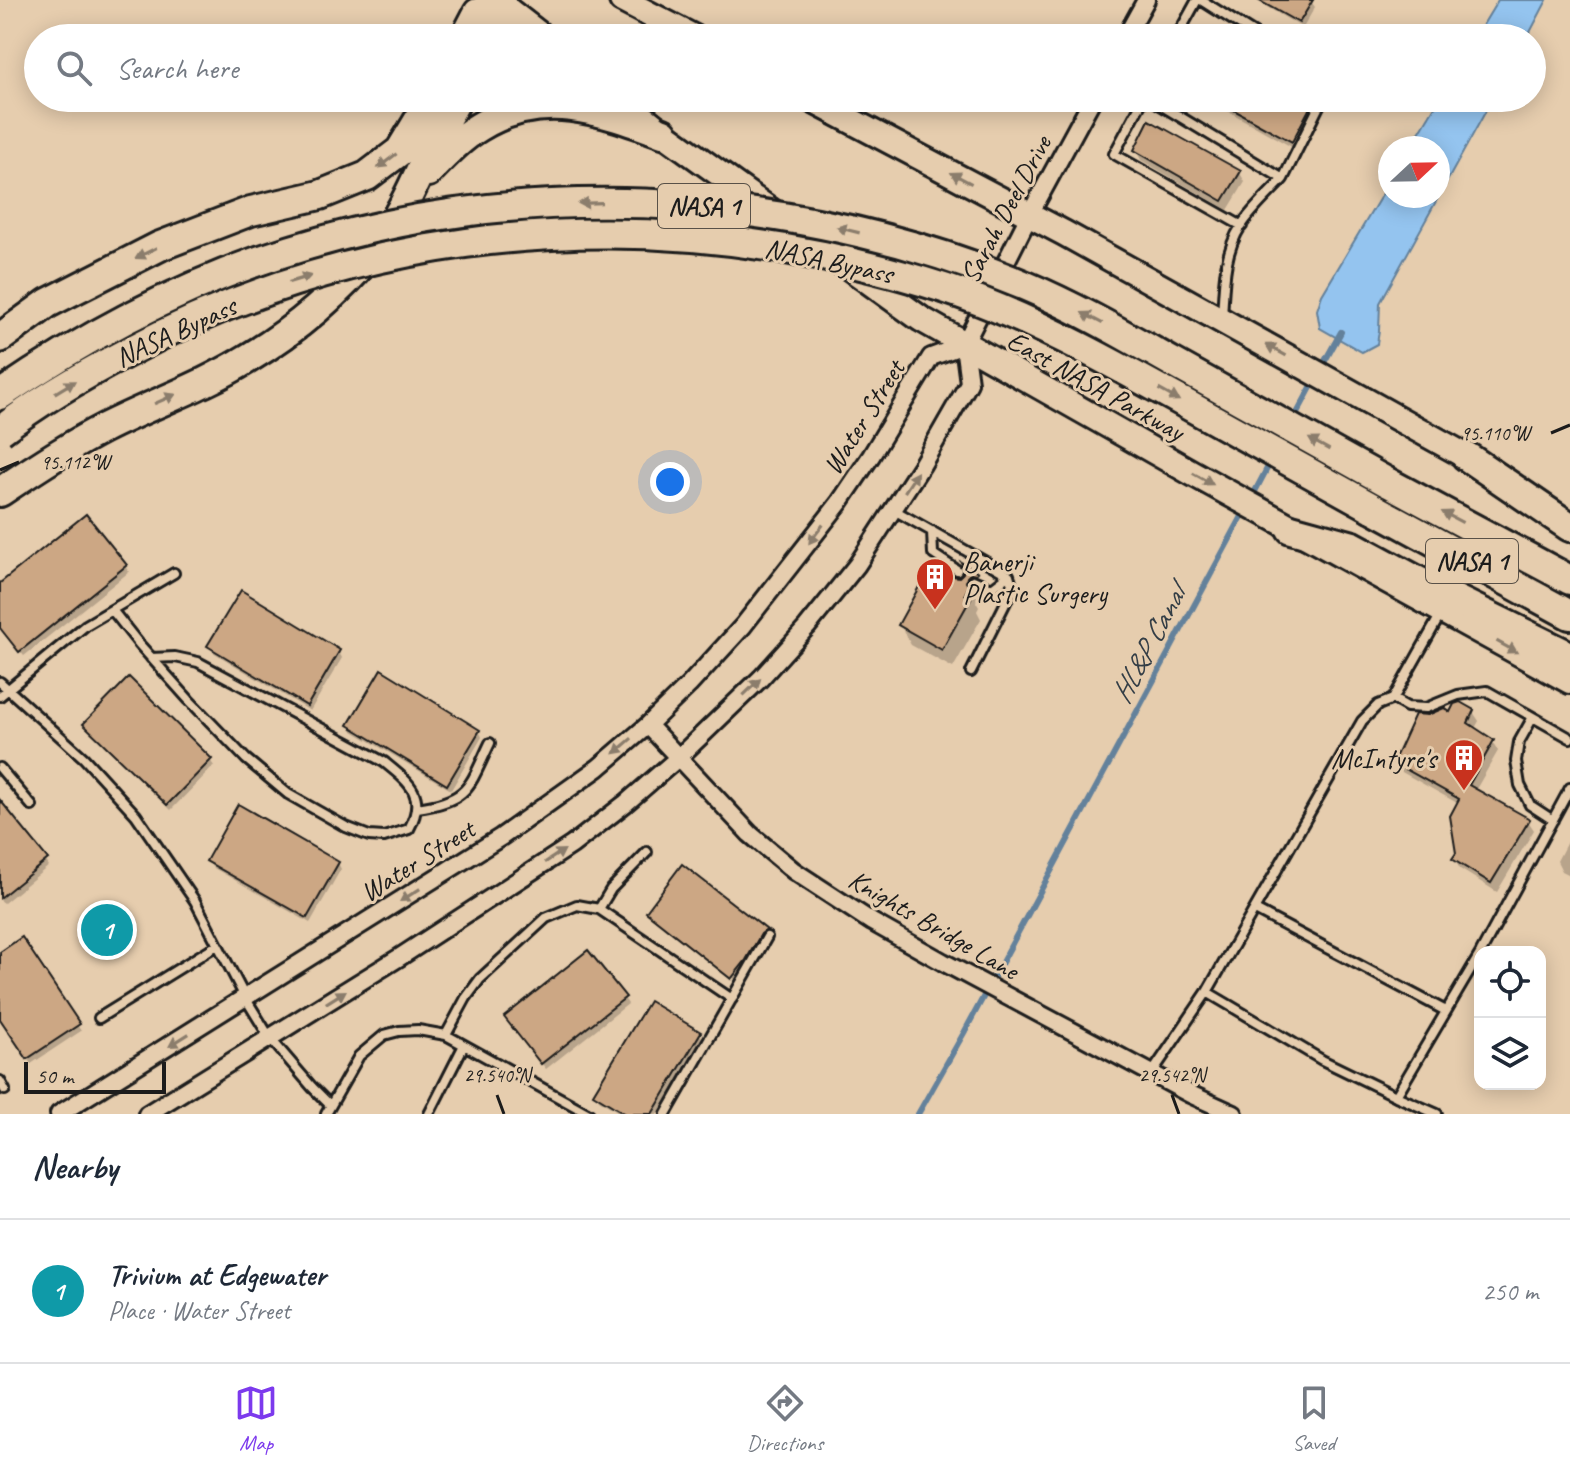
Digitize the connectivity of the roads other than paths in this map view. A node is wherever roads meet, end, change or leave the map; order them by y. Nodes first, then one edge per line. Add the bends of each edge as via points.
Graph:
1 (622, 0) edge
2 (1146, 0) edge
3 (1199, 0) edge
4 (501, 2) edge
5 (472, 24) edge
6 (499, 24) edge
7 (527, 24) edge
8 (668, 24) edge
9 (1133, 24) edge
10 (1184, 24) edge
11 (1238, 24) edge
12 (424, 112) edge
13 (450, 112) edge
14 (510, 112) edge
15 (605, 112) edge
16 (637, 112) edge
17 (835, 112) edge
18 (1085, 112) edge
19 (1138, 112) edge
20 (1170, 112) edge
21 (1316, 112) edge
22 (663, 133) junction
23 (1283, 179) junction
24 (413, 186) junction
25 (1030, 214) junction
26 (1242, 226) junction
27 (1222, 320) junction
28 (0, 338) edge
29 (964, 345) junction
30 (0, 395) edge
31 (0, 431) edge
32 (1466, 456) junction
33 (0, 492) edge
34 (894, 510) junction
35 (1570, 513) edge
36 (1570, 527) edge
37 (1291, 529) junction
38 (932, 531) junction
39 (957, 570) dead end
40 (174, 573) dead end
41 (1009, 575) junction
42 (973, 580) dead end
43 (1570, 580) edge
44 (112, 610) junction
45 (1442, 611) junction
46 (1570, 615) edge
47 (1570, 656) edge
48 (151, 658) junction
49 (971, 672) dead end
50 (1570, 681) edge
51 (0, 682) edge
52 (4, 693) edge
53 (1393, 699) junction
54 (1533, 717) junction
55 (648, 725) junction
56 (1570, 738) edge
57 (490, 743) dead end
58 (678, 758) junction
59 (0, 768) edge
60 (1570, 788) edge
61 (32, 806) dead end
62 (417, 808) junction
63 (1553, 820) junction
64 (647, 852) dead end
65 (599, 909) junction
66 (1255, 910) junction
67 (767, 937) dead end
68 (217, 945) junction
69 (1485, 946) edge
70 (1474, 965) edge
71 (1207, 992) junction
72 (246, 999) junction
73 (732, 999) junction
74 (1446, 1011) junction
75 (99, 1018) dead end
76 (446, 1035) junction
77 (270, 1038) junction
78 (464, 1045) junction
79 (1152, 1073) junction
80 (0, 1081) edge
81 (5, 1090) dead end
82 (1396, 1096) junction
83 (328, 1110) edge
84 (59, 1114) edge
85 (147, 1114) edge
86 (429, 1114) edge
87 (589, 1114) edge
88 (666, 1114) edge
89 (1234, 1114) edge
90 (1437, 1114) edge

1 - 8 main road
2 - 9 street
3 - 10 lane
3 - 11 lane
4 - 5 highway via 478,13
4 - 6 highway
4 - 7 main road
12 -> 28 highway via 400,151 367,176 320,195 251,211 160,246 48,303
13 - 24 highway
14 - 24 highway via 464,137
15 - 22 highway
16 - 22 main road, East NASA Parkway
25 -> 17 main road
18 - 25 street, Sarah Deel Drive
19 - 26 lane via 1114,154
20 - 23 lane
21 - 23 lane
22 - 29 main road, East NASA Parkway
23 - 26 lane
33 -> 24 highway via 66,448 223,373 293,328 377,247
25 - 27 main road
25 - 29 street, Sarah Deel Drive
26 - 27 lane via 1230,248
32 -> 27 main road
34 -> 29 street via 969,383
29 -> 37 main road, East NASA Parkway
29 -> 55 street, Water Street via 931,357 871,456 807,545 726,645
43 -> 30 highway, NASA Bypass / NASA 1, bridge via 1086,314 1017,282 914,247 751,211 621,202 545,205 486,210 323,241 158,302
31 -> 46 highway, NASA Bypass / NASA 1, bridge via 79,379 168,331 250,296 334,269 509,237 620,233 764,245 901,275 978,300 1078,345
32 - 35 main road
32 - 36 highway
34 - 38 lane
58 -> 34 street via 807,627
37 - 45 main road, East NASA Parkway
37 - 47 highway via 1353,546
38 - 39 lane via 933,554
38 - 41 lane
40 - 44 lane
41 - 42 lane via 992,588
41 - 49 lane via 1013,588
44 - 48 lane
44 - 52 lane
45 -> 50 main road, East NASA Parkway
45 - 53 lane
48 - 62 lane via 198,662 384,762 408,781
48 - 62 lane via 246,759 288,794 346,827 384,837 409,829
51 - 52 lane
52 - 68 lane via 84,758 136,815 195,901
53 - 54 lane via 1407,707 1426,708 1487,691
53 - 66 lane via 1362,721
54 - 56 lane
54 - 63 lane via 1519,742 1520,785 1530,805
55 - 58 street, Knights Bridge Lane
55 -> 72 street, Water Street via 501,837
57 - 62 lane via 460,796
77 -> 58 street via 572,845
58 - 79 street, Knights Bridge Lane via 750,834 794,871 872,922
59 - 61 lane
60 - 63 lane
63 - 69 lane
64 - 65 lane
65 - 73 lane
65 - 76 lane via 577,905 546,918 480,979
66 - 71 lane
66 - 74 lane
67 - 73 lane
68 - 72 lane
68 - 75 lane
70 - 74 lane
71 - 79 lane
71 - 82 lane via 1322,1060
72 - 77 lane
72 -> 84 street, Water Street
73 - 88 lane
74 - 82 lane
76 - 78 lane
76 - 83 lane via 418,1030 384,1035 359,1056
77 - 83 lane
77 - 85 street
78 - 86 lane
78 - 87 lane
79 - 89 street, Knights Bridge Lane
80 - 81 lane
82 - 90 lane

